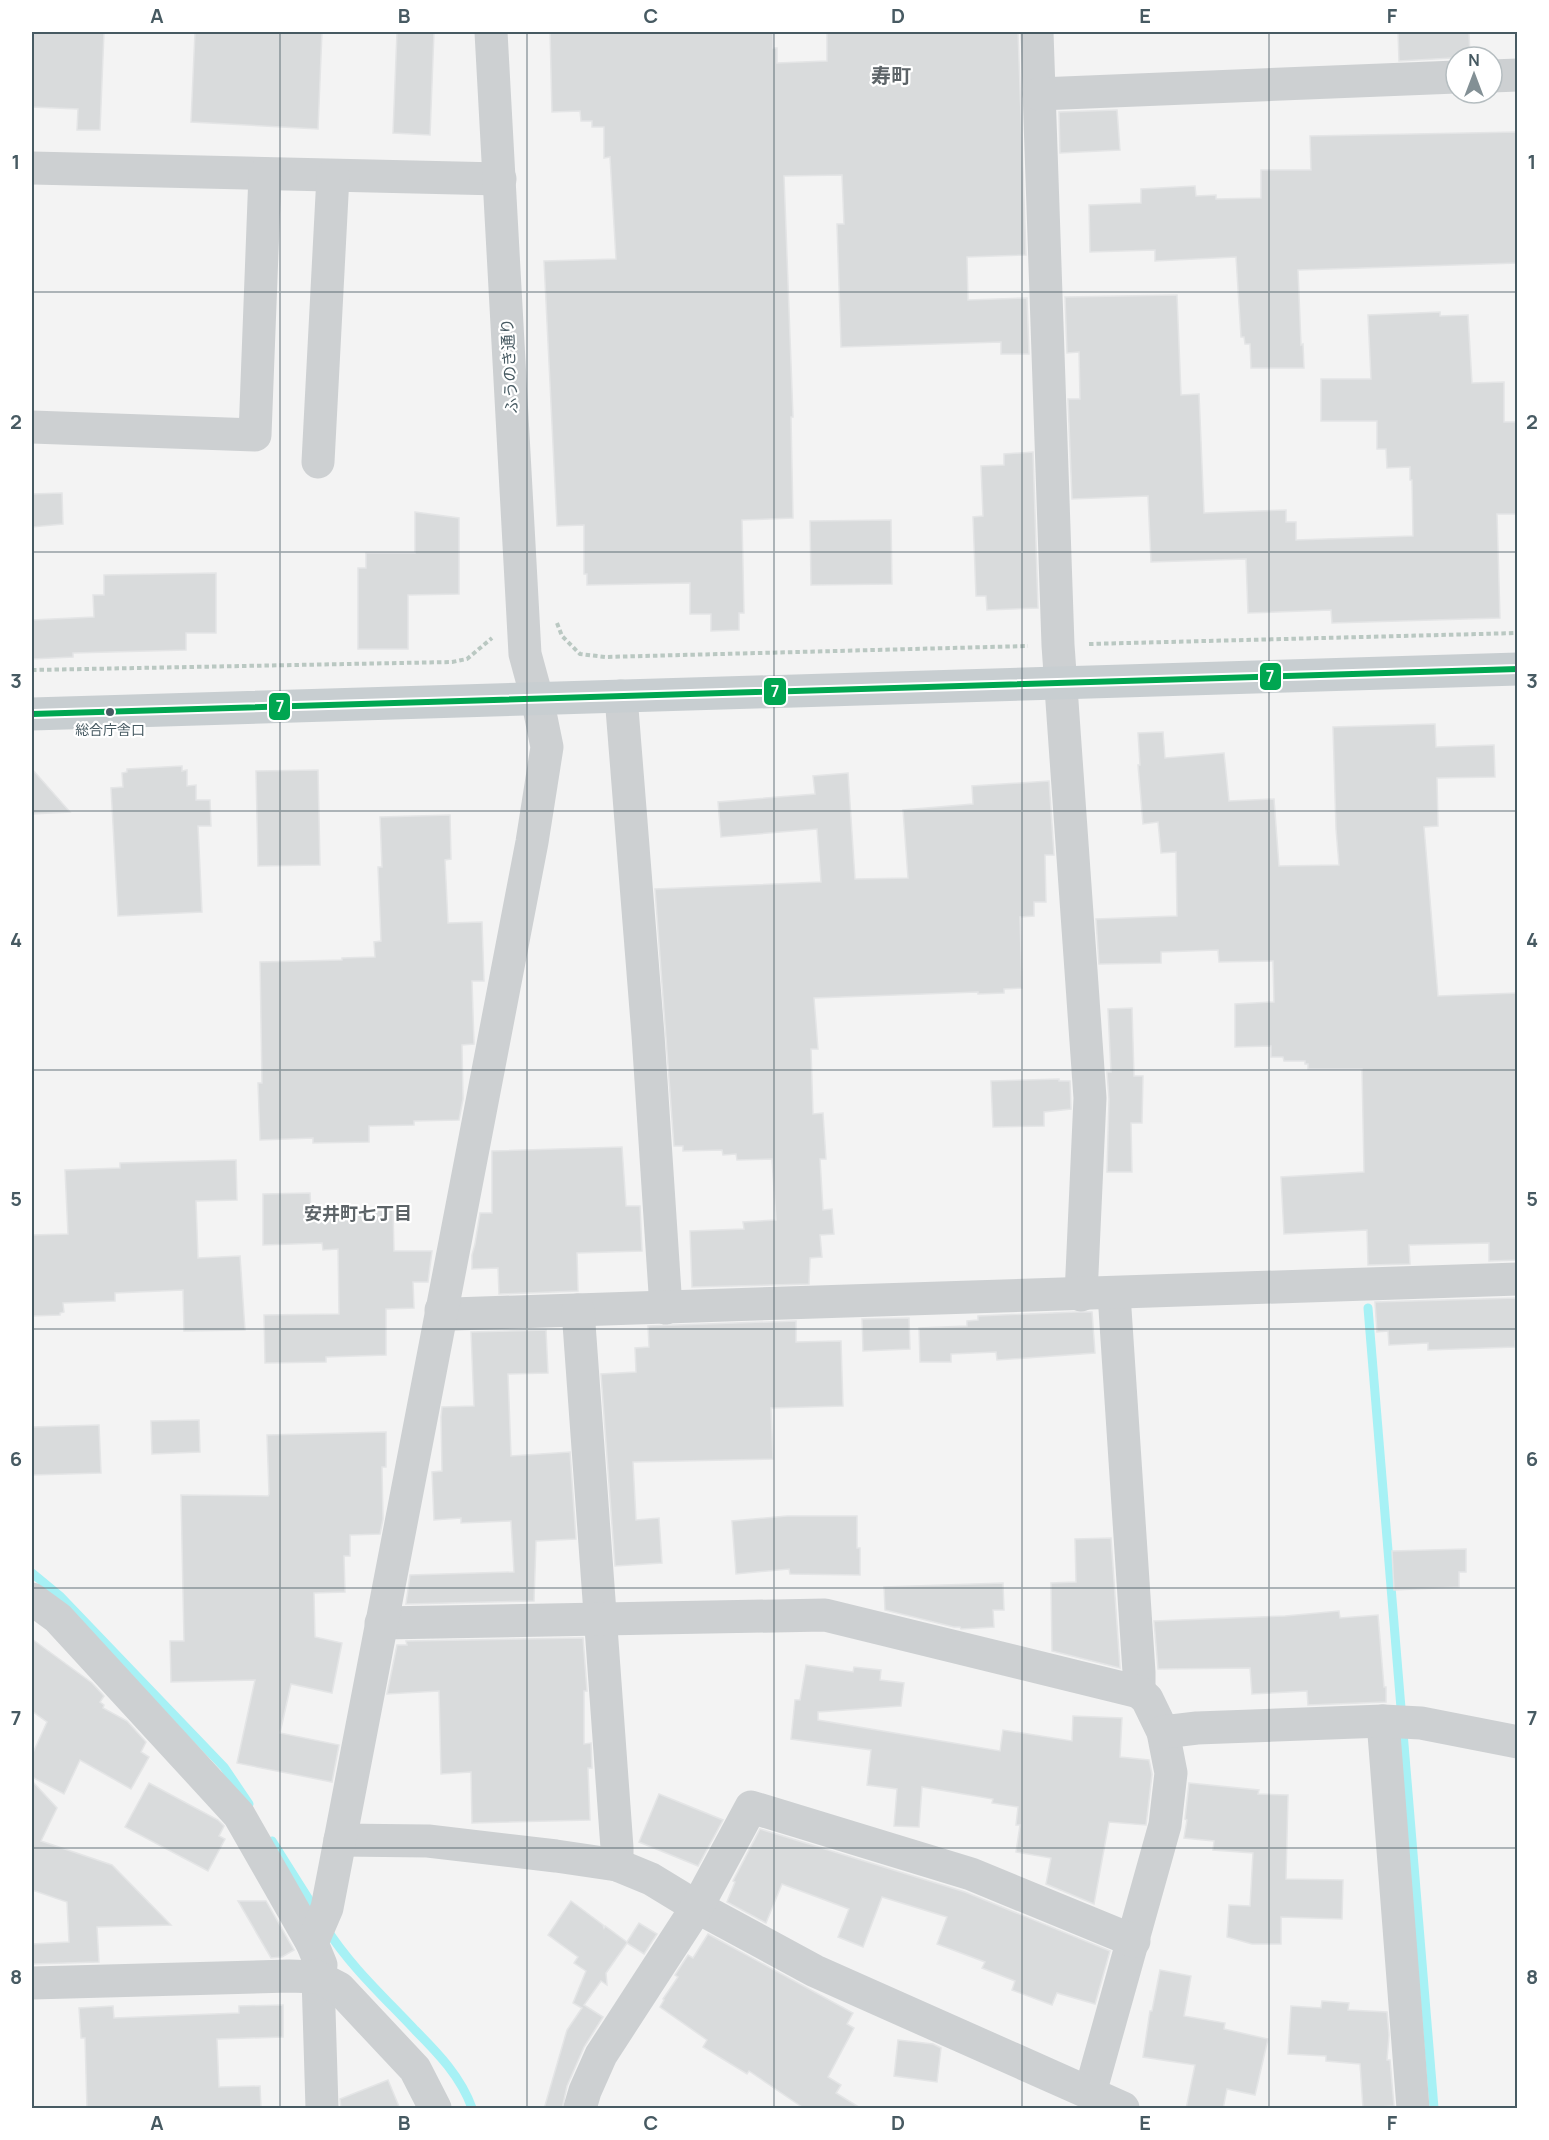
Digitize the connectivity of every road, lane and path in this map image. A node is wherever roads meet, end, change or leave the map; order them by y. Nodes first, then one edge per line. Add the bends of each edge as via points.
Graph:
1 (491, 32) edge
2 (1036, 32) edge
3 (1444, 77) edge
4 (1039, 94) junction
5 (32, 168) edge
6 (265, 174) junction
7 (333, 176) junction
8 (500, 179) junction
9 (32, 427) edge
10 (318, 462) dead end
11 (523, 620) junction
12 (1518, 633) edge
13 (1058, 645) junction
14 (1518, 669) edge
15 (32, 670) edge
16 (1060, 682) junction
17 (621, 696) junction
18 (537, 698) junction
19 (32, 714) edge
20 (1518, 1279) edge
21 (1081, 1294) junction
22 (1114, 1294) junction
23 (666, 1308) junction
24 (441, 1310) junction
25 (578, 1310) junction
26 (32, 1599) edge
27 (599, 1618) junction
28 (381, 1623) junction
29 (1139, 1692) junction
30 (1383, 1721) junction
31 (1163, 1732) junction
32 (1518, 1742) edge
33 (340, 1840) junction
34 (617, 1865) junction
35 (697, 1907) junction
36 (318, 1929) junction
37 (1134, 1941) junction
38 (318, 1977) junction
39 (32, 1983) edge
40 (1090, 2093) junction
41 (322, 2109) edge
42 (435, 2109) edge
43 (580, 2109) edge
44 (1123, 2109) edge
45 (1413, 2109) edge

1 - 8 street, ふうのき通り
2 - 4 street
3 - 4 street
4 - 13 street
5 - 6 street
6 - 7 street
6 - 9 street via 255,435
7 - 8 street
7 - 10 street
8 - 11 street, ふうのき通り
11 - 13 path via 555,619 562,636 580,654 605,657
11 - 15 path via 496,620 492,638 467,658 452,662
11 - 18 street, ふうのき通り via 525,654
12 - 13 path
13 - 16 street
14 - 16 main road
16 - 17 main road
16 - 21 street via 1090,1098
17 - 18 main road
17 - 23 street
18 - 19 main road
18 - 24 street, ふうのき通り via 547,747 530,854
20 - 22 street
21 - 22 street
21 - 23 street
22 - 29 street
23 - 25 street
24 - 25 street via 453,1314
24 - 28 street, ふうのき通り
25 - 27 street
26 - 36 street via 58,1618 239,1815
27 - 28 street
27 - 29 street via 825,1615
27 - 34 street
28 - 33 street, ふうのき通り
29 - 31 street via 1148,1699
30 - 31 street
30 - 32 street via 1421,1723
30 - 45 street
31 - 37 street via 1171,1773 1165,1825
33 - 34 street via 428,1841
33 - 36 street, ふうのき通り
34 - 35 street via 651,1879
35 - 37 street via 751,1808 971,1874
35 - 40 street via 815,1971
35 - 43 street via 601,2055
36 - 38 street
37 - 40 street
38 - 39 street
38 - 41 street
38 - 42 street via 339,1988 415,2069
40 - 44 street

